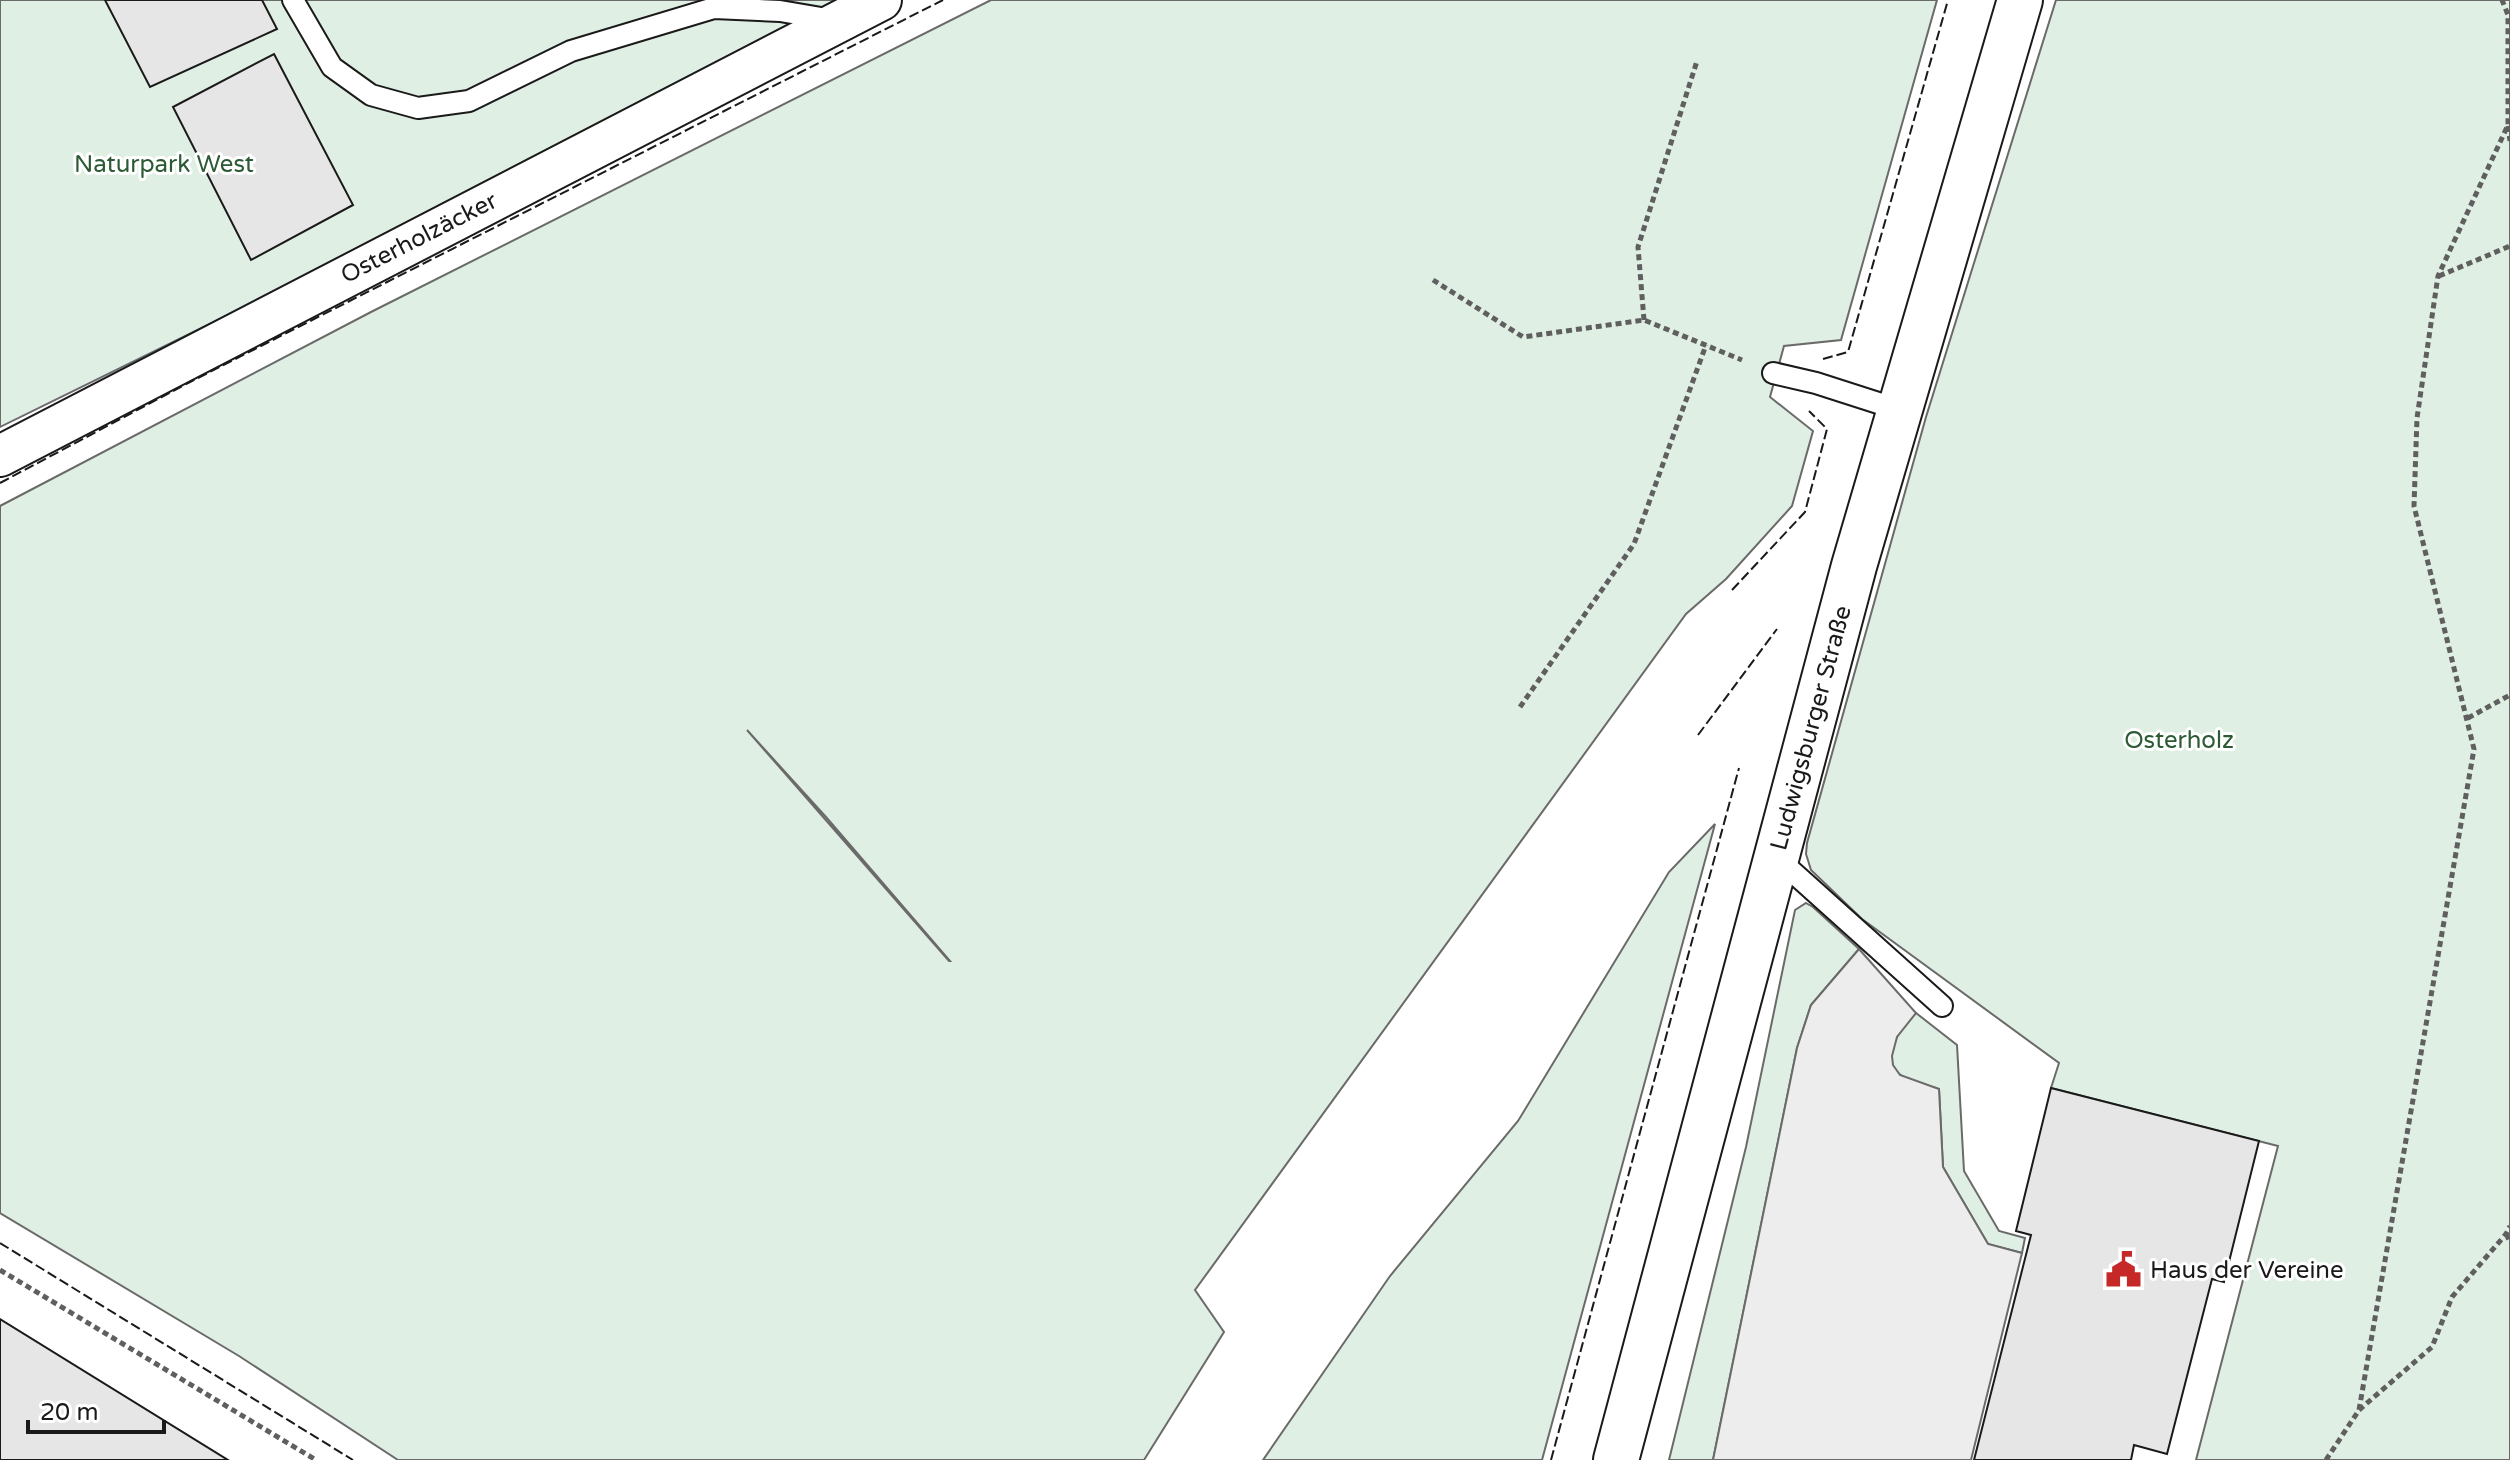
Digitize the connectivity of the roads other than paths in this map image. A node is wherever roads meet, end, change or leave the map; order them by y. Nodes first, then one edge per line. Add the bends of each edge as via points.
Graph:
1 (293, 0) edge
2 (881, 0) edge
3 (2020, 0) edge
4 (839, 10) edge
5 (1773, 373) road end
6 (1900, 410) junction
7 (0, 456) edge
8 (1777, 858) junction
9 (1942, 1006) dead end
10 (1616, 1460) edge

1 - 4 lane via 332,67 371,95 418,108 469,101 571,51 714,8
2 - 4 street, Osterholzäcker
3 - 6 street, Ludwigsburger Straße
4 - 7 street, Osterholzäcker
5 - 6 lane
6 - 8 street, Ludwigsburger Straße
8 - 9 lane
8 - 10 street, Ludwigsburger Straße

